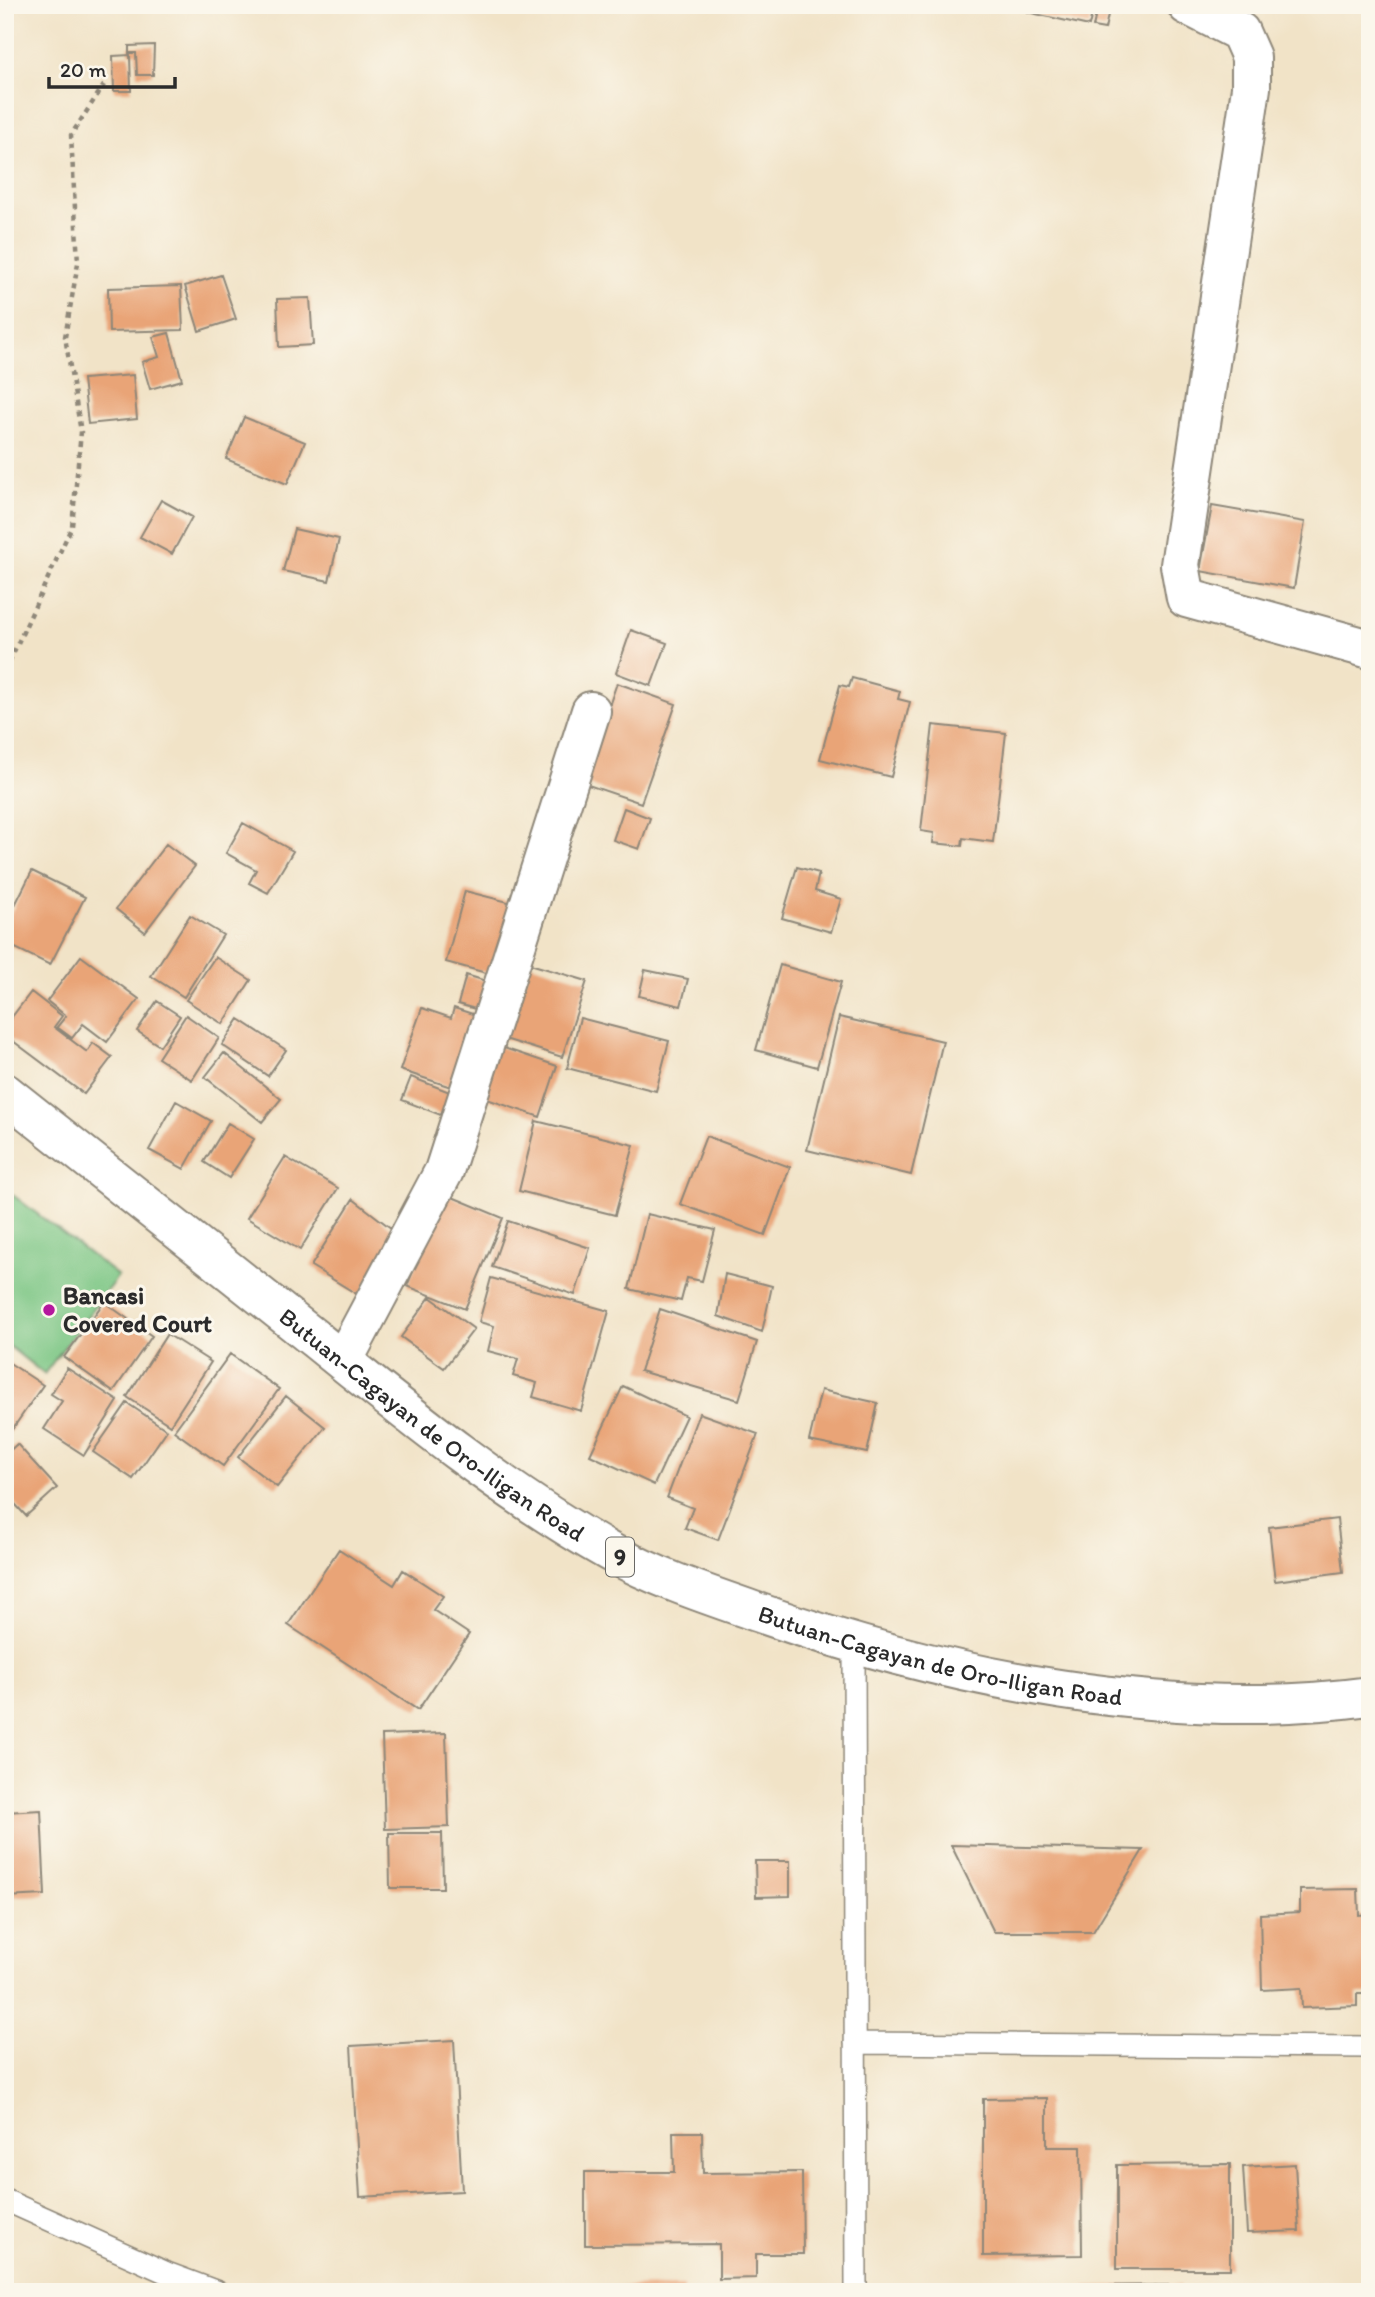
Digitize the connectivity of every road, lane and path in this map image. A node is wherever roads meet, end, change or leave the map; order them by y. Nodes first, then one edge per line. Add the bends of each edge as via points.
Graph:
1 (1187, 5) edge
2 (104, 85) dead end
3 (1370, 649) edge
4 (5, 671) edge
5 (591, 711) dead end
6 (5, 1093) edge
7 (343, 1362) junction
8 (854, 1645) junction
9 (1370, 1696) edge
10 (855, 2043) junction
11 (1370, 2048) edge
12 (5, 2200) edge
13 (218, 2292) edge
14 (856, 2292) edge

1 - 3 main road via 1240,32 1251,57 1251,89 1180,565 1186,598
2 - 4 path via 71,135 79,263 65,337 81,432 72,526
5 - 7 main road via 444,1171
6 - 7 main road, Butuan-Cagayan de Oro-Iligan Road / 9
7 - 8 main road, Butuan-Cagayan de Oro-Iligan Road / 9 via 541,1511 615,1555 723,1600
8 - 9 main road, Butuan-Cagayan de Oro-Iligan Road / 9 via 989,1677 1118,1696 1240,1704
8 - 10 lane
10 - 11 lane
10 - 14 lane
12 - 13 lane

